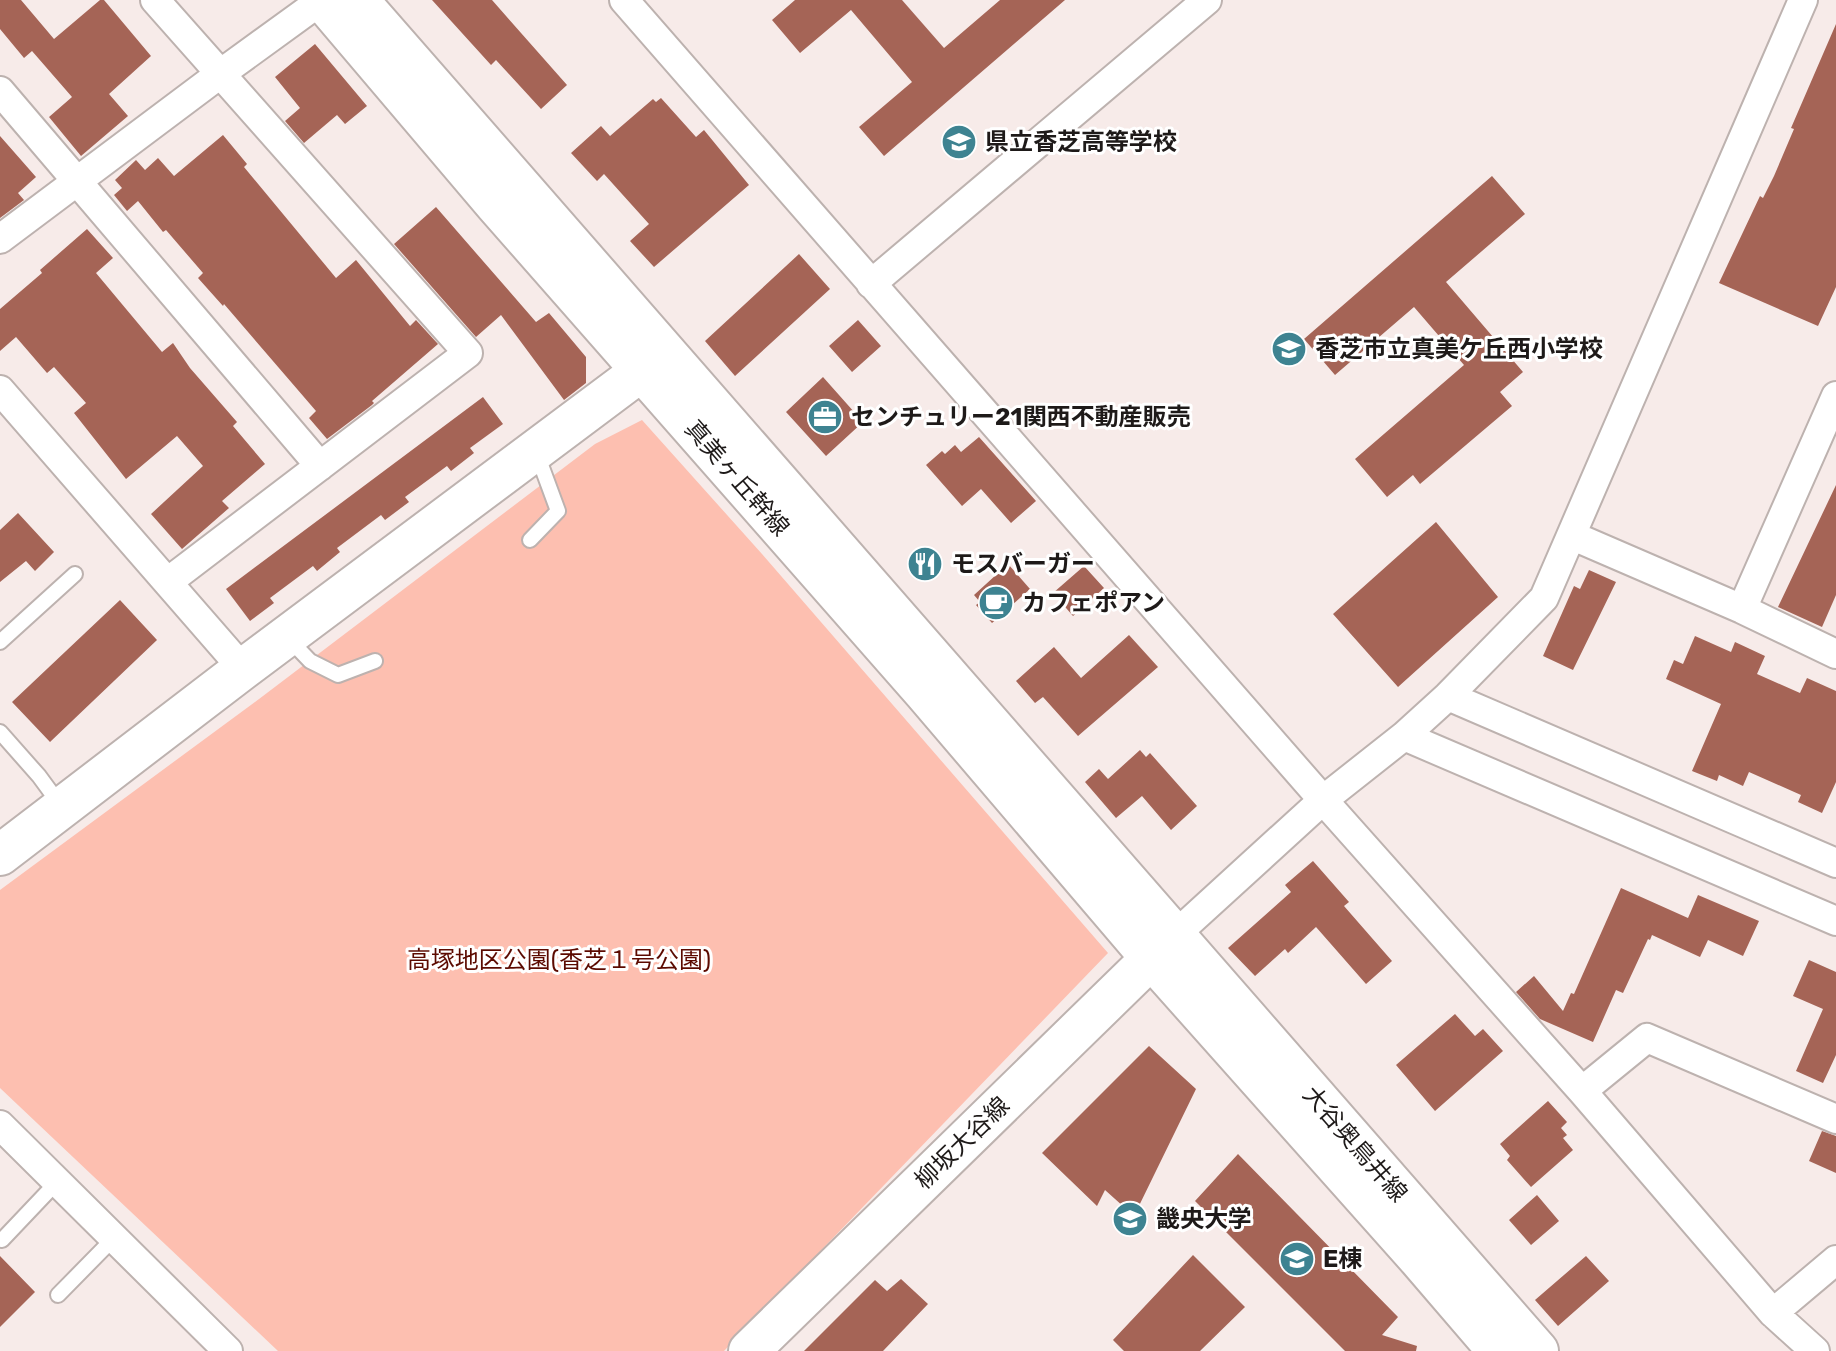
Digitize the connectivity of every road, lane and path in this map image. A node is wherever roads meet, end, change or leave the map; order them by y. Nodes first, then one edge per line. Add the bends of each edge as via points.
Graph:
1 (155, 0) edge
2 (322, 0) edge
3 (358, 0) edge
4 (624, 0) edge
5 (1207, 0) edge
6 (1803, 0) edge
7 (220, 74) junction
8 (0, 91) edge
9 (77, 181) junction
10 (0, 239) edge
11 (871, 284) junction
12 (654, 361) junction
13 (0, 390) edge
14 (1836, 396) edge
15 (535, 450) junction
16 (320, 466) junction
17 (1573, 536) junction
18 (530, 540) dead end
19 (75, 574) dead end
20 (169, 581) junction
21 (1742, 609) junction
22 (286, 636) junction
23 (0, 642) edge
24 (1836, 654) edge
25 (375, 661) dead end
26 (243, 669) junction
27 (1448, 696) junction
28 (0, 732) edge
29 (1404, 736) junction
30 (1323, 800) junction
31 (62, 808) junction
32 (0, 855) edge
33 (1836, 863) edge
34 (1836, 921) edge
35 (1163, 946) junction
36 (1582, 1091) junction
37 (1836, 1119) edge
38 (0, 1125) edge
39 (57, 1182) junction
40 (114, 1238) junction
41 (2, 1240) edge
42 (1836, 1260) edge
43 (58, 1295) dead end
44 (1773, 1313) junction
45 (228, 1351) edge
46 (749, 1351) edge
47 (1498, 1351) edge
48 (1538, 1351) edge
49 (1815, 1351) edge

1 - 7 street
2 - 7 street
2 - 12 street, 真美ヶ丘幹線 via 496,205
3 - 12 street, 真美ヶ丘幹線
4 - 11 street
5 - 11 street
6 - 17 street
7 - 9 street
7 - 16 street via 468,353
8 - 9 street
9 - 10 street
9 - 16 street
11 - 30 street
12 - 15 street
12 - 35 street, 真美ヶ丘幹線
13 - 20 street
14 - 21 street
15 - 18 lane via 558,511
15 - 22 street
16 - 20 street
17 - 21 street
17 - 27 street via 1544,598
19 - 23 lane
20 - 26 street
21 - 24 street
22 - 25 lane via 310,661 338,675
22 - 26 street
26 - 31 street
27 - 29 street
27 - 33 street
28 - 31 lane
29 - 30 street
29 - 34 street
30 - 35 street
30 - 36 street
31 - 32 street
35 - 46 street, 柳坂大谷線
35 - 47 street, 大谷奥鳥井線
35 - 48 street, 大谷奥鳥井線
36 - 37 street via 1647,1038
36 - 44 street
38 - 39 street
39 - 40 street
39 - 41 lane
40 - 43 lane
40 - 45 street
42 - 44 street
44 - 49 street

